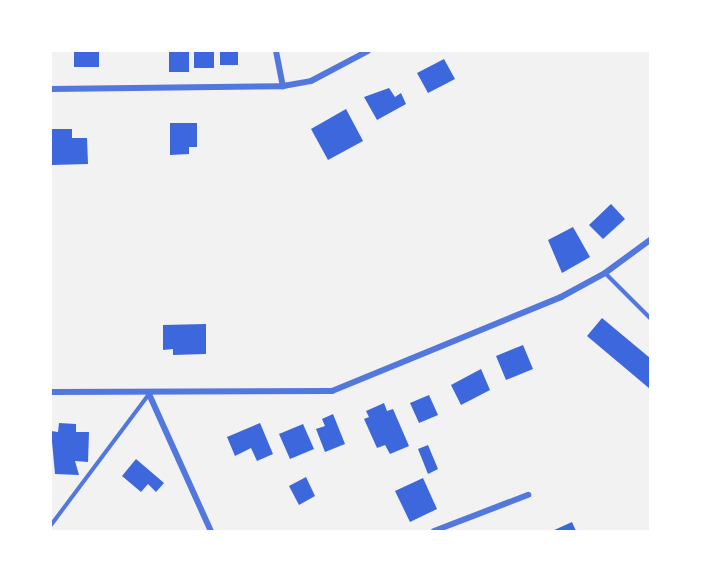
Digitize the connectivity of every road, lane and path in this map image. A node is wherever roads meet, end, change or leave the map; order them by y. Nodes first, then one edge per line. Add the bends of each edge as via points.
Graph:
1 (276, 51) edge
2 (368, 51) edge
3 (282, 86) junction
4 (51, 89) edge
5 (650, 240) edge
6 (605, 273) junction
7 (650, 318) edge
8 (51, 392) edge
9 (148, 394) junction
10 (528, 495) dead end
11 (51, 525) edge
12 (211, 531) edge
13 (434, 531) edge

1 - 3 street
2 - 3 street via 311,81
3 - 4 street
5 - 6 street
6 - 7 lane
6 - 9 street via 561,297 332,391
8 - 9 street
9 - 11 lane
9 - 12 street
10 - 13 street

